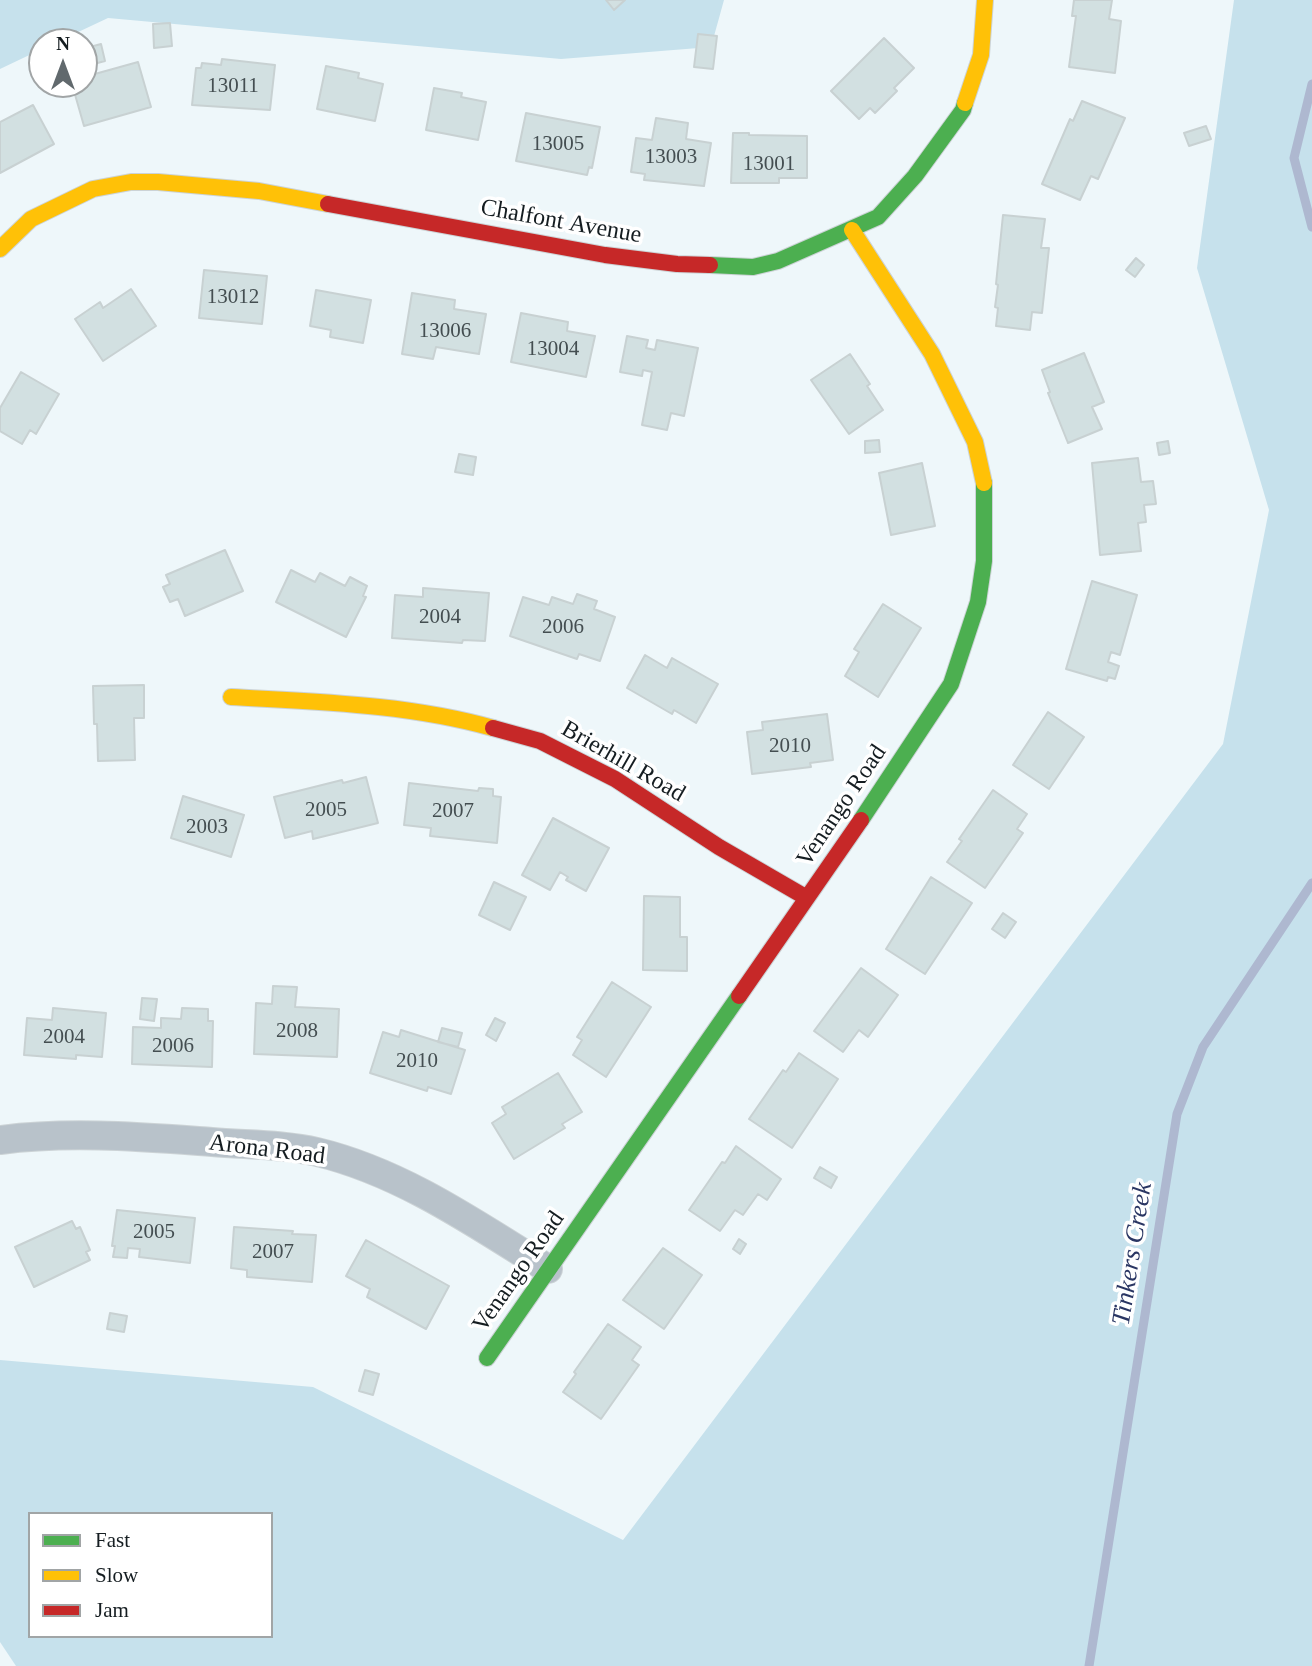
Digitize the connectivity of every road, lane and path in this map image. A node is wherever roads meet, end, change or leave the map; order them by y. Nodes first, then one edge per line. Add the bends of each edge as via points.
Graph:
1 (985, 0) edge
2 (852, 230) junction
3 (0, 249) edge
4 (232, 697) dead end
5 (807, 898) junction
6 (0, 1140) edge
7 (548, 1269) junction
8 (487, 1358) dead end

1 - 2 street, Chalfont Avenue via 981,55 962,110 915,176 878,217
2 - 3 street, Chalfont Avenue via 753,267 677,264 605,255 259,191 131,182 93,189 65,201 31,219
2 - 5 street, Venango Road via 932,354 975,442 985,489 984,561 978,602 951,684
4 - 5 street, Brierhill Road via 377,706 459,718 540,741 615,779
5 - 7 street, Venango Road
6 - 7 street, Arona Road via 39,1135 144,1137 318,1152 410,1187
7 - 8 street, Venango Road

